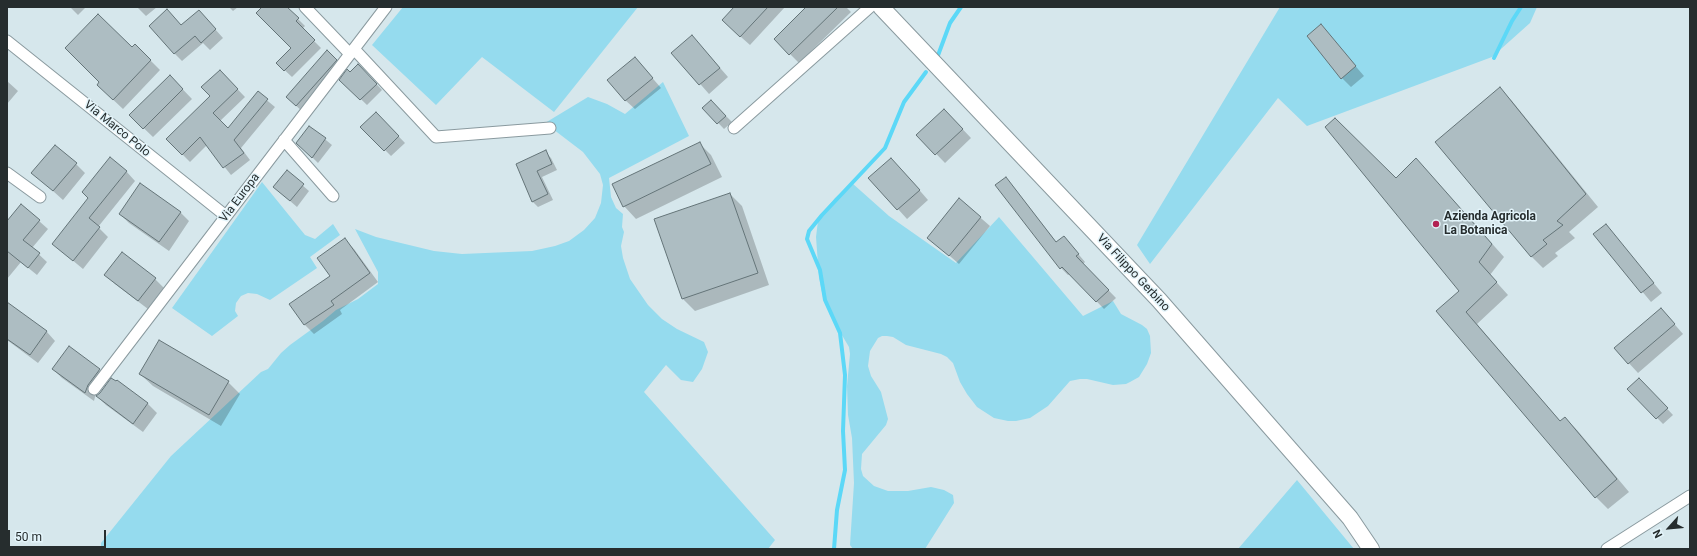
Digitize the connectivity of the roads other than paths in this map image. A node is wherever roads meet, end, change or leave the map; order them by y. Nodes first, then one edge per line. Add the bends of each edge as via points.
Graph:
1 (305, 7) edge
2 (386, 7) edge
3 (870, 7) edge
4 (881, 7) edge
5 (7, 41) edge
6 (352, 52) junction
7 (550, 128) dead end
8 (734, 128) dead end
9 (284, 140) junction
10 (7, 173) edge
11 (333, 196) dead end
12 (40, 197) dead end
13 (226, 216) junction
14 (94, 389) dead end
15 (1690, 496) edge
16 (1371, 549) edge
17 (1607, 549) edge

1 - 6 street
2 - 6 street, Via Europa
3 - 8 street
4 - 16 street, Via Filippo Gerbino via 1159,300 1350,518
5 - 13 street, Via Marco Polo
6 - 7 street via 436,137
6 - 9 street, Via Europa
9 - 11 street
9 - 13 street, Via Europa
10 - 12 street
13 - 14 street, Via Europa
15 - 17 street

